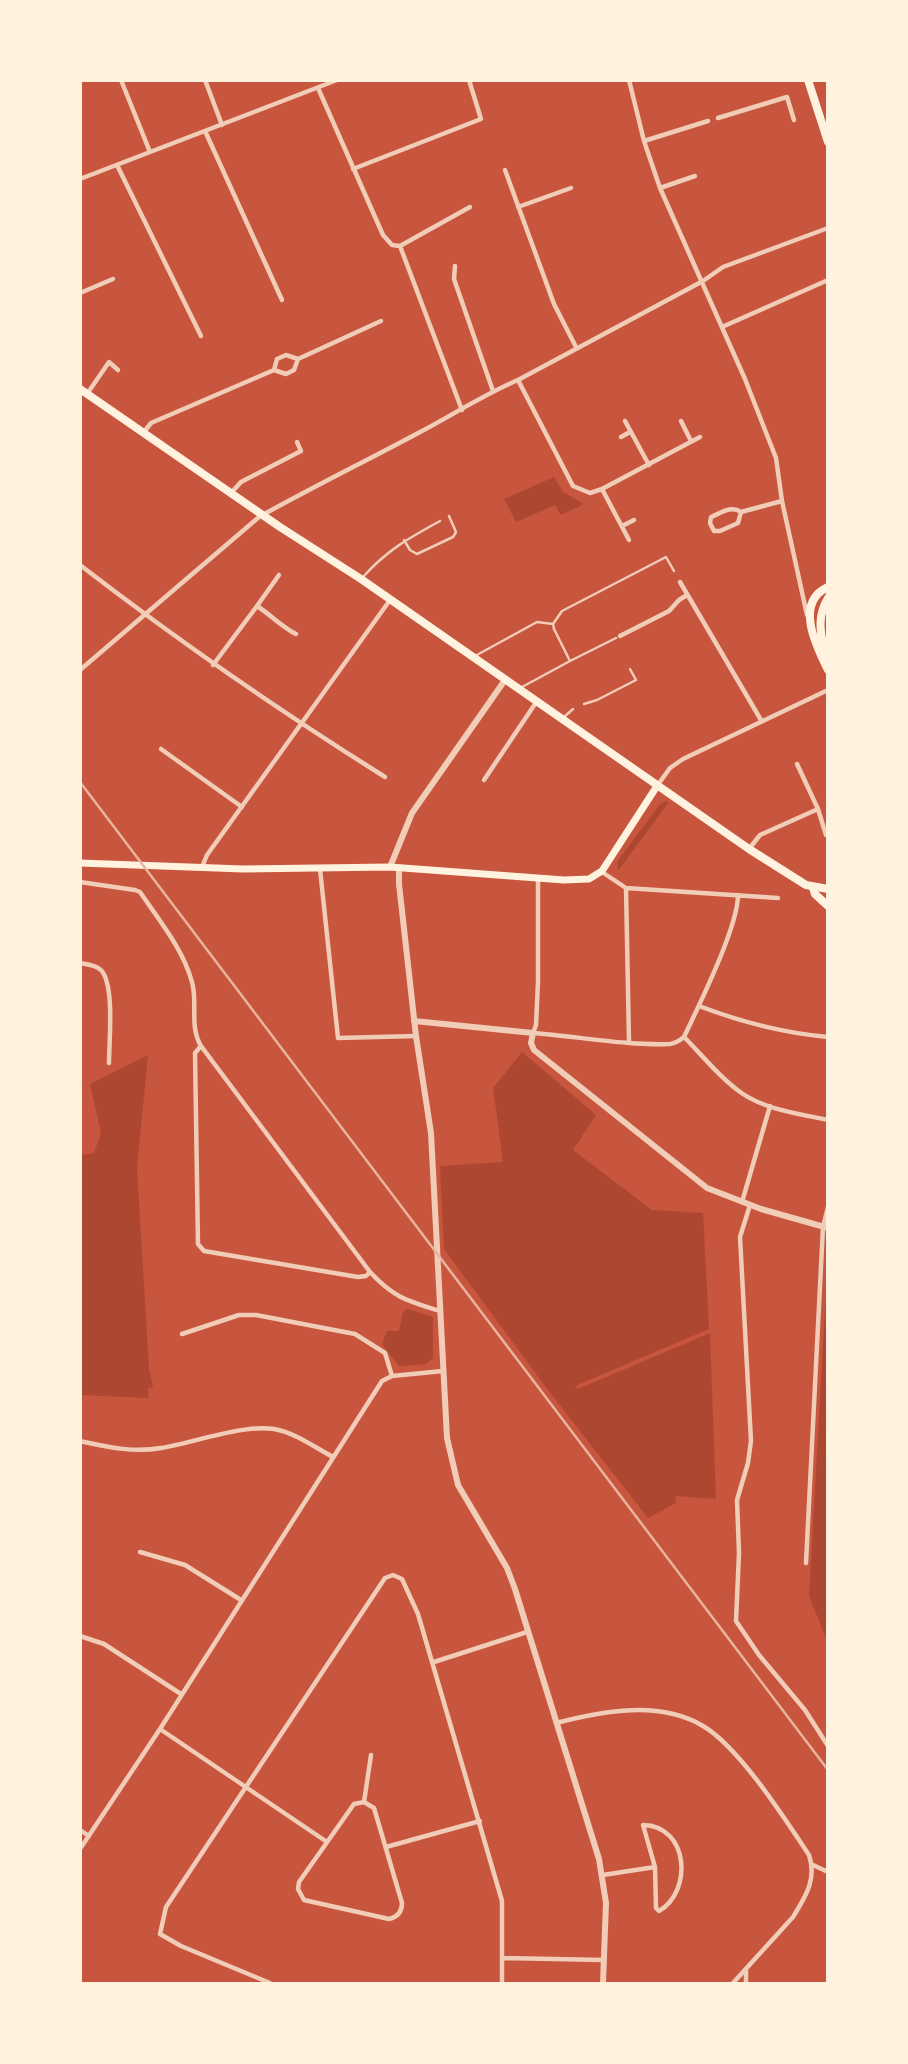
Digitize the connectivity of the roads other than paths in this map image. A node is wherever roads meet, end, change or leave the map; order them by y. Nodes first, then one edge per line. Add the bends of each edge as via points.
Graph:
1 (121, 80) edge
2 (205, 80) edge
3 (337, 80) edge
4 (470, 80) edge
5 (629, 80) edge
6 (808, 80) edge
7 (318, 88) junction
8 (718, 118) dead end
9 (794, 120) dead end
10 (708, 121) dead end
11 (222, 125) junction
12 (205, 131) junction
13 (644, 141) junction
14 (828, 142) edge
15 (150, 152) junction
16 (117, 165) junction
17 (352, 169) junction
18 (505, 170) dead end
19 (695, 176) dead end
20 (80, 179) edge
21 (571, 188) dead end
22 (660, 188) junction
23 (470, 207) dead end
24 (518, 207) junction
25 (828, 228) edge
26 (400, 246) junction
27 (455, 266) dead end
28 (113, 279) dead end
29 (828, 280) edge
30 (703, 281) junction
31 (80, 293) edge
32 (282, 300) dead end
33 (381, 321) dead end
34 (722, 327) junction
35 (201, 337) dead end
36 (576, 347) junction
37 (298, 359) junction
38 (118, 370) dead end
39 (274, 370) junction
40 (518, 380) junction
41 (84, 391) edge
42 (493, 391) junction
43 (462, 410) junction
44 (625, 421) dead end
45 (681, 421) dead end
46 (143, 432) junction
47 (630, 432) junction
48 (700, 436) dead end
49 (621, 437) dead end
50 (691, 441) junction
51 (297, 442) dead end
52 (649, 465) junction
53 (602, 489) junction
54 (231, 493) junction
55 (782, 501) junction
56 (741, 512) junction
57 (264, 515) junction
58 (449, 516) dead end
59 (634, 520) dead end
60 (440, 522) dead end
61 (622, 526) junction
62 (404, 540) junction
63 (629, 540) dead end
64 (80, 565) edge
65 (674, 571) dead end
66 (279, 575) dead end
67 (361, 579) junction
68 (680, 582) dead end
69 (800, 587) junction
70 (828, 587) edge
71 (687, 595) junction
72 (828, 598) edge
73 (813, 599) junction
74 (390, 600) junction
75 (257, 606) junction
76 (146, 615) junction
77 (553, 624) junction
78 (811, 629) junction
79 (296, 634) dead end
80 (618, 637) joint
81 (472, 657) junction
82 (570, 662) junction
83 (213, 665) junction
84 (630, 669) dead end
85 (828, 669) edge
86 (80, 670) edge
87 (505, 680) junction
88 (519, 689) junction
89 (828, 690) edge
90 (537, 701) junction
91 (584, 704) dead end
92 (573, 709) dead end
93 (561, 719) junction
94 (761, 720) junction
95 (300, 724) junction
96 (161, 749) dead end
97 (797, 764) dead end
98 (385, 777) dead end
99 (484, 780) dead end
100 (657, 786) junction
101 (242, 807) junction
102 (818, 809) junction
103 (826, 835) edge
104 (749, 849) junction
105 (80, 863) edge
106 (390, 867) junction
107 (202, 868) junction
108 (400, 868) junction
109 (320, 869) junction
110 (602, 871) junction
111 (538, 877) junction
112 (80, 882) edge
113 (626, 888) junction
114 (813, 888) junction
115 (828, 889) edge
116 (738, 895) junction
117 (778, 898) dead end
118 (828, 906) edge
119 (80, 963) edge
120 (699, 1006) junction
121 (414, 1021) junction
122 (533, 1032) junction
123 (415, 1036) junction
124 (684, 1037) junction
125 (828, 1037) edge
126 (629, 1042) junction
127 (201, 1046) junction
128 (109, 1063) dead end
129 (770, 1106) junction
130 (828, 1120) edge
131 (743, 1202) junction
132 (750, 1205) junction
133 (828, 1207) edge
134 (825, 1227) edge
135 (370, 1272) junction
136 (441, 1311) junction
137 (182, 1334) dead end
138 (443, 1371) junction
139 (392, 1376) junction
140 (80, 1441) edge
141 (333, 1457) junction
142 (140, 1552) dead end
143 (806, 1563) dead end
144 (241, 1600) junction
145 (527, 1632) junction
146 (80, 1636) edge
147 (434, 1662) junction
148 (181, 1694) junction
149 (556, 1723) junction
150 (160, 1729) junction
151 (828, 1746) edge
152 (371, 1755) dead end
153 (246, 1788) junction
154 (364, 1802) junction
155 (480, 1821) junction
156 (80, 1830) edge
157 (89, 1836) junction
158 (327, 1842) junction
159 (386, 1847) junction
160 (80, 1849) edge
161 (813, 1865) junction
162 (655, 1867) junction
163 (828, 1872) edge
164 (603, 1875) junction
165 (503, 1958) junction
166 (603, 1961) junction
167 (746, 1969) junction
168 (270, 1983) edge
169 (502, 1983) edge
170 (603, 1983) edge
171 (733, 1983) edge
172 (746, 1983) edge

1 - 15 street
2 - 11 street
3 - 7 street
4 - 17 street via 481,119
5 - 13 street
6 - 14 main road
7 - 11 street
7 - 17 street
8 - 9 street via 787,97
10 - 13 street
11 - 12 street
12 - 15 street
12 - 32 street
13 - 22 street
15 - 16 street
16 - 20 street
16 - 35 street
17 - 26 street via 383,235 392,245
18 - 24 street
19 - 22 street
21 - 24 street
22 - 30 street
23 - 26 street
24 - 36 street via 554,304
25 - 30 street via 723,267
26 - 43 street
27 - 42 street via 454,279
28 - 31 street
29 - 34 street
30 - 34 street
30 - 36 street
33 - 37 street
34 - 55 street via 776,458
36 - 40 street
37 - 39 street via 294,370 286,374
37 - 39 street via 286,355 277,359
38 - 41 street via 109,362
39 - 46 street via 151,424
40 - 42 street
40 - 53 street via 573,486 590,494
41 - 46 main road
42 - 43 street
43 - 57 street
44 - 47 street
45 - 50 street
46 - 54 main road
47 - 49 street
47 - 52 street
48 - 50 street
50 - 52 street
51 - 54 street via 301,452 241,482
52 - 53 street
53 - 61 street
54 - 57 main road
55 - 56 street
55 - 69 street
56 - 56 street via 736,508 711,517 714,531 738,523
57 - 67 main road
57 - 76 street
58 - 62 lane via 456,532 453,537 417,554
59 - 61 street
60 - 62 lane
61 - 63 street
62 - 67 lane
64 - 76 street
65 - 77 lane via 666,556 562,611
66 - 75 street
67 - 74 main road
68 - 71 street
69 - 73 street
69 - 78 street
70 - 73 main road
71 - 80 street via 669,611
71 - 94 street
72 - 85 main road via 819,621
73 - 78 main road
74 - 81 main road
74 - 95 street
75 - 79 street
75 - 83 street
76 - 83 street
76 - 86 street
77 - 81 lane via 537,622
77 - 82 lane
78 - 85 main road
80 - 82 lane
81 - 87 main road
82 - 88 lane
83 - 95 street
84 - 91 lane via 636,680
87 - 88 main road
87 - 106 street via 412,813
88 - 90 main road
89 - 94 street
90 - 93 main road
90 - 99 street
92 - 93 lane
93 - 100 main road
94 - 100 street via 683,759
95 - 98 street
95 - 101 street
96 - 101 street
97 - 102 street
100 - 104 main road
100 - 110 main road
101 - 107 street
102 - 103 street
102 - 104 street via 760,835
104 - 114 main road
105 - 107 main road
106 - 108 main road
106 - 109 main road
107 - 109 main road
108 - 111 main road
108 - 121 street
109 - 123 street via 338,1038
110 - 111 main road via 589,879
110 - 113 street
111 - 122 street
112 - 127 street via 140,892 188,969 194,1031
113 - 116 street
113 - 126 street
114 - 115 main road
114 - 118 main road
116 - 117 street
116 - 120 street
119 - 128 street via 97,967 106,977
120 - 124 street
120 - 125 street via 770,1028
121 - 122 street
121 - 123 street
122 - 126 street
122 - 131 street via 534,1051 707,1188
123 - 136 street via 430,1133
124 - 126 street via 670,1044
124 - 129 street via 734,1087
127 - 135 street
127 - 135 street via 195,1053 198,1244 204,1251 358,1277
129 - 130 street
129 - 131 street
131 - 132 street
132 - 134 street
132 - 151 street via 740,1237 751,1440 737,1500 736,1621
133 - 134 street
134 - 143 street
135 - 136 street via 387,1291
136 - 138 street
137 - 139 street via 239,1315 256,1315 355,1334 385,1353
138 - 139 street
138 - 145 street via 447,1438 458,1485 507,1568
139 - 141 street via 382,1381
140 - 141 street via 142,1450 273,1429 295,1435
141 - 144 street
142 - 144 street via 185,1565
144 - 148 street
145 - 147 street
145 - 149 street
146 - 148 street via 104,1644
147 - 153 street via 402,1579 385,1578
147 - 155 street
148 - 150 street
149 - 161 street via 606,1711 651,1711 703,1726 724,1741
149 - 164 street
150 - 153 street
150 - 157 street
152 - 154 street
153 - 158 street
153 - 168 street via 166,1907 160,1934
154 - 158 street via 354,1804
154 - 159 street via 374,1808
155 - 159 street
155 - 165 street via 502,1901
156 - 157 street
157 - 160 street
158 - 159 street via 299,1882 300,1896 389,1919 399,1914 402,1903
161 - 163 street
161 - 167 street via 813,1879 801,1904
162 - 162 street via 656,1908 659,1911 675,1896 682,1862 668,1837 643,1825
162 - 164 street
164 - 166 street
165 - 166 street
165 - 169 street
166 - 170 street
167 - 171 street
167 - 172 street

